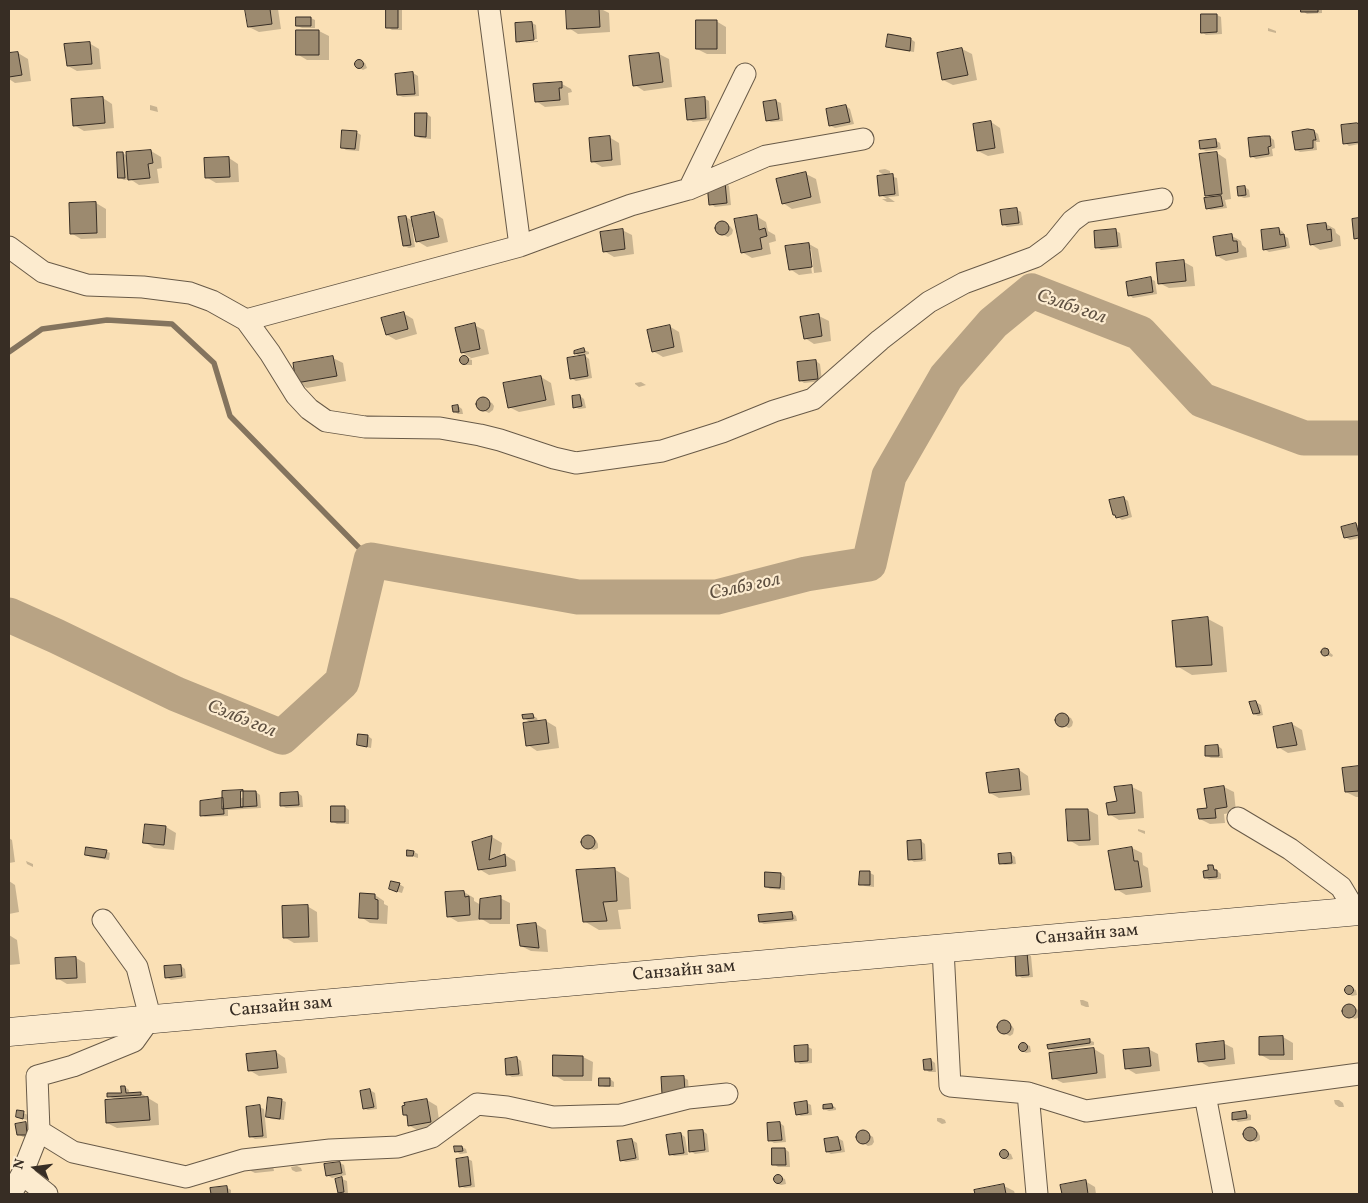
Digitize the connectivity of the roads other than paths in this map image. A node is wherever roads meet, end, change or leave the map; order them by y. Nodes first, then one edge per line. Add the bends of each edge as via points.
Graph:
1 (489, 9) edge
2 (745, 74) dead end
3 (863, 138) dead end
4 (689, 189) junction
5 (1162, 199) dead end
6 (520, 246) junction
7 (9, 247) edge
8 (246, 320) junction
9 (1238, 818) dead end
10 (1357, 911) edge
11 (103, 920) dead end
12 (943, 949) junction
13 (149, 1020) junction
14 (9, 1032) edge
15 (1359, 1074) edge
16 (727, 1094) dead end
17 (1028, 1094) junction
18 (1205, 1095) junction
19 (39, 1131) junction
20 (22, 1174) junction
21 (189, 1186) edge
22 (11, 1194) edge
23 (47, 1194) edge
24 (1037, 1194) edge
25 (1224, 1194) edge

1 - 6 street
2 - 4 street
3 - 4 street via 766,156
4 - 6 street via 631,205
5 - 8 street via 1084,212 1054,243 1035,257 964,283 929,302 813,399 662,451 576,463 500,440 440,428 365,427 326,421 296,395
6 - 8 street
7 - 8 street via 43,272 87,285 190,293
9 - 10 street via 1290,849 1341,887
10 - 12 main road, Санзайн зам
11 - 13 street via 137,967
12 - 13 main road, Санзайн зам
12 - 17 street via 950,1086
13 - 14 main road, Санзайн зам
13 - 19 street via 134,1041 73,1066 37,1076
15 - 18 street
16 - 21 street via 688,1098 621,1115 553,1118 477,1104 432,1136 398,1147 330,1150 243,1160
17 - 18 street via 1086,1111
17 - 24 street
18 - 25 street
19 - 20 street
19 - 21 street via 73,1152
20 - 22 street
20 - 23 street

